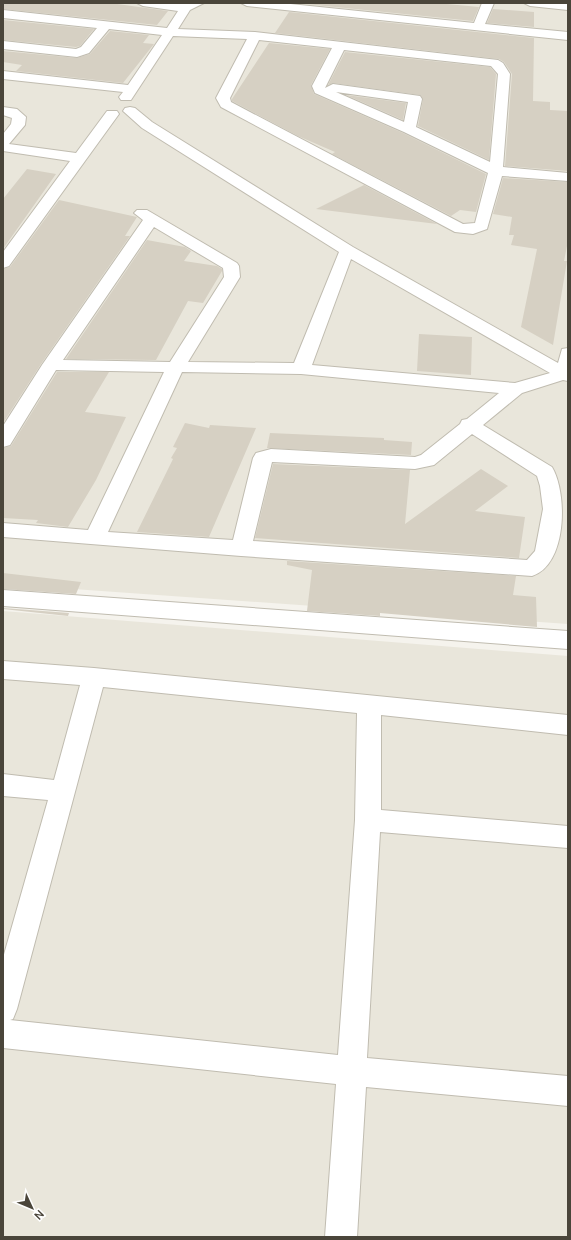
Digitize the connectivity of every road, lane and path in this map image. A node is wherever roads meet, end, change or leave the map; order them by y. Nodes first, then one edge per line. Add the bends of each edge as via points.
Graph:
1 (143, 3) edge
2 (198, 3) edge
3 (247, 3) edge
4 (488, 3) edge
5 (530, 3) edge
6 (568, 7) edge
7 (186, 8) junction
8 (3, 14) edge
9 (106, 25) junction
10 (478, 27) junction
11 (171, 32) junction
12 (255, 36) junction
13 (568, 36) edge
14 (3, 45) edge
15 (339, 47) junction
16 (3, 75) edge
17 (318, 86) junction
18 (129, 99) junction
19 (3, 111) edge
20 (112, 114) junction
21 (409, 129) junction
22 (3, 142) edge
23 (3, 147) edge
24 (78, 158) junction
25 (496, 171) junction
26 (568, 177) edge
27 (11, 240) edge
28 (347, 250) junction
29 (3, 263) edge
30 (568, 353) edge
31 (51, 365) junction
32 (175, 368) junction
33 (301, 369) junction
34 (566, 375) edge
35 (516, 389) junction
36 (470, 424) junction
37 (3, 441) edge
38 (3, 530) edge
39 (95, 538) junction
40 (241, 548) junction
41 (3, 598) edge
42 (568, 640) edge
43 (3, 670) edge
44 (94, 677) junction
45 (369, 706) junction
46 (568, 725) edge
47 (3, 786) edge
48 (62, 791) junction
49 (368, 820) junction
50 (568, 837) edge
51 (3, 1009) edge
52 (3, 1034) edge
53 (352, 1071) junction
54 (568, 1091) edge
55 (341, 1237) edge

1 - 7 street
2 - 7 street
3 - 10 street
4 - 10 street
5 - 6 street
7 - 11 street
8 - 9 street
9 - 11 street
9 - 14 street via 85,50 77,52
10 - 13 street
11 - 12 street
11 - 18 street
12 - 15 street
12 - 25 street via 223,98 226,104 460,229 482,226
15 - 17 street
15 - 25 street via 494,63 499,66 504,74
16 - 18 street
17 - 21 street via 324,92
17 - 21 street via 417,95
18 - 20 street
18 - 20 street via 113,96 100,104 106,113
18 - 28 street via 147,125
19 - 22 street via 12,112 19,117 18,125
20 - 24 street
21 - 25 street
23 - 24 street
24 - 27 street
25 - 26 street
27 - 29 street
28 - 33 street
28 - 34 street
30 - 34 street
31 - 32 street
31 - 32 street via 147,216 231,266 232,277
31 - 37 street
32 - 33 street
32 - 39 street
33 - 35 street
34 - 35 street
35 - 36 street
36 - 40 street via 427,460 415,463 271,455 263,458
36 - 40 street via 545,472 553,509 545,554 532,568
38 - 39 street
39 - 40 street
41 - 42 street
43 - 44 street
44 - 45 street
44 - 48 street
45 - 46 street
45 - 49 street
47 - 48 street
48 - 51 street
49 - 50 street
49 - 53 street
52 - 53 street
53 - 54 street
53 - 55 street

